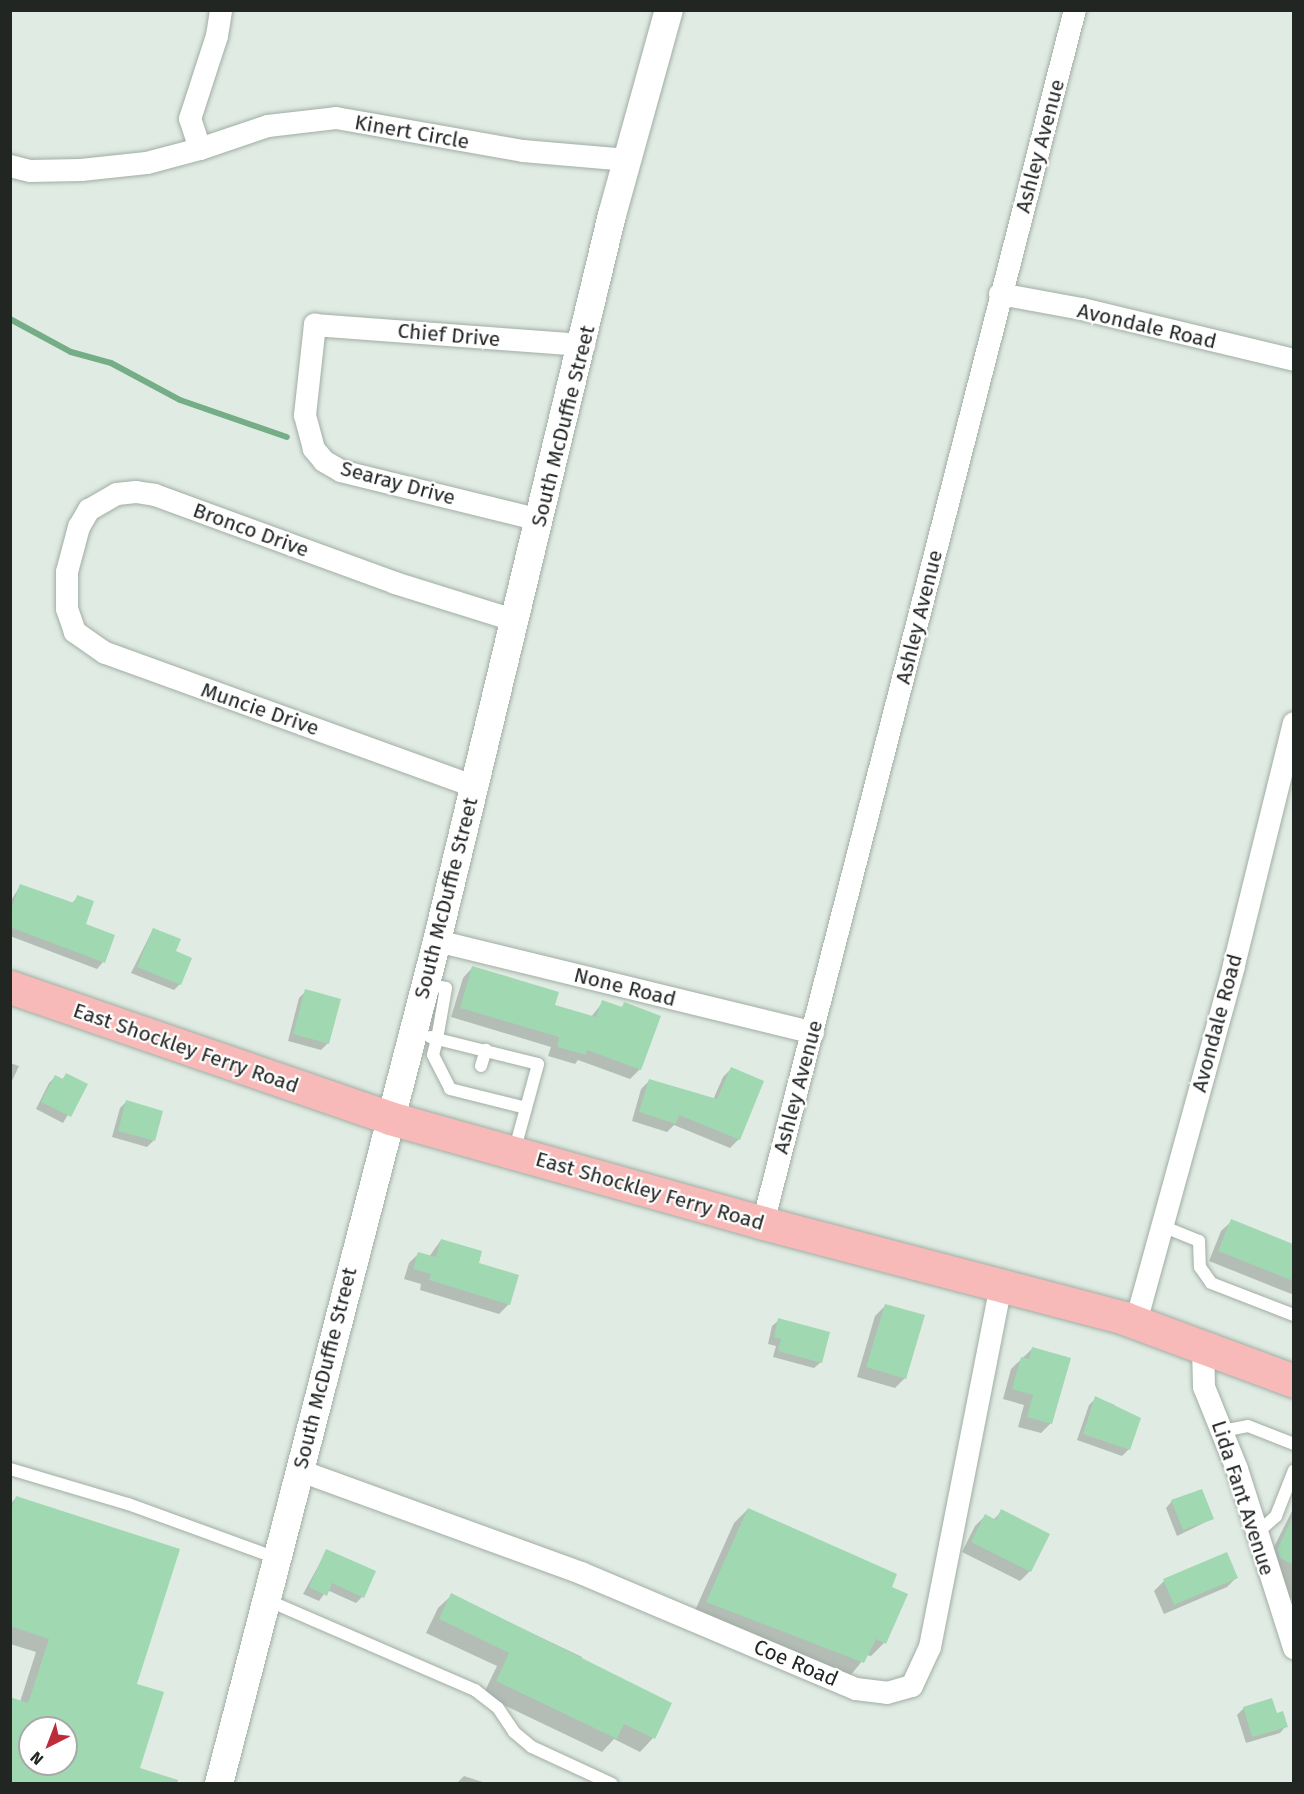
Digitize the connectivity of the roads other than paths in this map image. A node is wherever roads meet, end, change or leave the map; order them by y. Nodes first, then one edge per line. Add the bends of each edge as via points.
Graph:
1 (221, 10) edge
2 (669, 10) edge
3 (1075, 10) edge
4 (200, 149) junction
5 (628, 160) junction
6 (10, 166) edge
7 (1000, 294) junction
8 (315, 325) joint
9 (584, 345) junction
10 (1293, 360) edge
11 (540, 520) junction
12 (67, 609) joint
13 (513, 620) junction
14 (1293, 723) edge
15 (473, 786) junction
16 (437, 941) junction
17 (10, 987) edge
18 (813, 1033) junction
19 (424, 1036) junction
20 (486, 1050) junction
21 (481, 1066) dead end
22 (526, 1108) junction
23 (390, 1118) junction
24 (513, 1153) junction
25 (763, 1222) junction
26 (1162, 1226) junction
27 (1001, 1286) junction
28 (1293, 1315) edge
29 (1136, 1322) junction
30 (1203, 1346) junction
31 (1293, 1381) edge
32 (1222, 1431) junction
33 (1293, 1444) edge
34 (10, 1469) edge
35 (298, 1470) junction
36 (1293, 1470) edge
37 (1256, 1534) junction
38 (276, 1558) junction
39 (266, 1600) junction
40 (1289, 1623) edge
41 (1293, 1648) edge
42 (219, 1784) edge
43 (612, 1784) edge

1 - 4 street via 217,36 190,119
2 - 5 street, South McDuffie Street
3 - 7 street, Ashley Avenue
4 - 5 street, Kinert Circle via 268,126 336,118 523,151
4 - 6 street, Kinert Circle via 147,163 81,170 30,171
5 - 9 street, South McDuffie Street
7 - 10 street, Avondale Road via 1082,309
7 - 18 street, Ashley Avenue
8 - 9 street, Chief Drive
8 - 11 street, Searay Drive via 304,415 314,449 324,461 341,471
9 - 11 street, South McDuffie Street
11 - 13 street, South McDuffie Street
12 - 13 street, Bronco Drive via 67,572 79,526 89,510 117,494 136,492 155,495 395,583
12 - 15 street, Muncie Drive via 75,632 105,653
13 - 15 street, South McDuffie Street
14 - 26 street, Avondale Road via 1234,965
15 - 16 street, South McDuffie Street
16 - 18 street, None Road
16 - 19 street, South McDuffie Street via 425,984
17 - 23 highway, East Shockley Ferry Road
18 - 25 street, Ashley Avenue
19 - 20 lane
19 - 22 lane via 450,1089
19 - 23 street, South McDuffie Street
20 - 21 lane
20 - 22 lane via 538,1064
22 - 24 lane
23 - 24 highway, East Shockley Ferry Road
23 - 35 street, South McDuffie Street
24 - 25 highway, East Shockley Ferry Road
25 - 27 highway, East Shockley Ferry Road
26 - 28 lane via 1199,1241 1200,1267 1211,1282
26 - 29 street, Avondale Road
27 - 29 highway, East Shockley Ferry Road
27 - 35 street, Coe Road via 930,1647 912,1686 887,1693 856,1689 581,1573
29 - 30 highway, East Shockley Ferry Road
30 - 31 highway, East Shockley Ferry Road
30 - 32 street, Lida Fant Avenue via 1204,1387
32 - 33 lane via 1248,1426
32 - 37 street, Lida Fant Avenue
34 - 38 lane via 128,1504
35 - 38 street, South McDuffie Street
36 - 37 lane via 1276,1516
37 - 40 street, Lida Fant Avenue
38 - 39 street, South McDuffie Street
39 - 42 street, South McDuffie Street
39 - 43 lane via 475,1690 498,1708 514,1731 532,1747
40 - 41 street, Lida Fant Avenue

